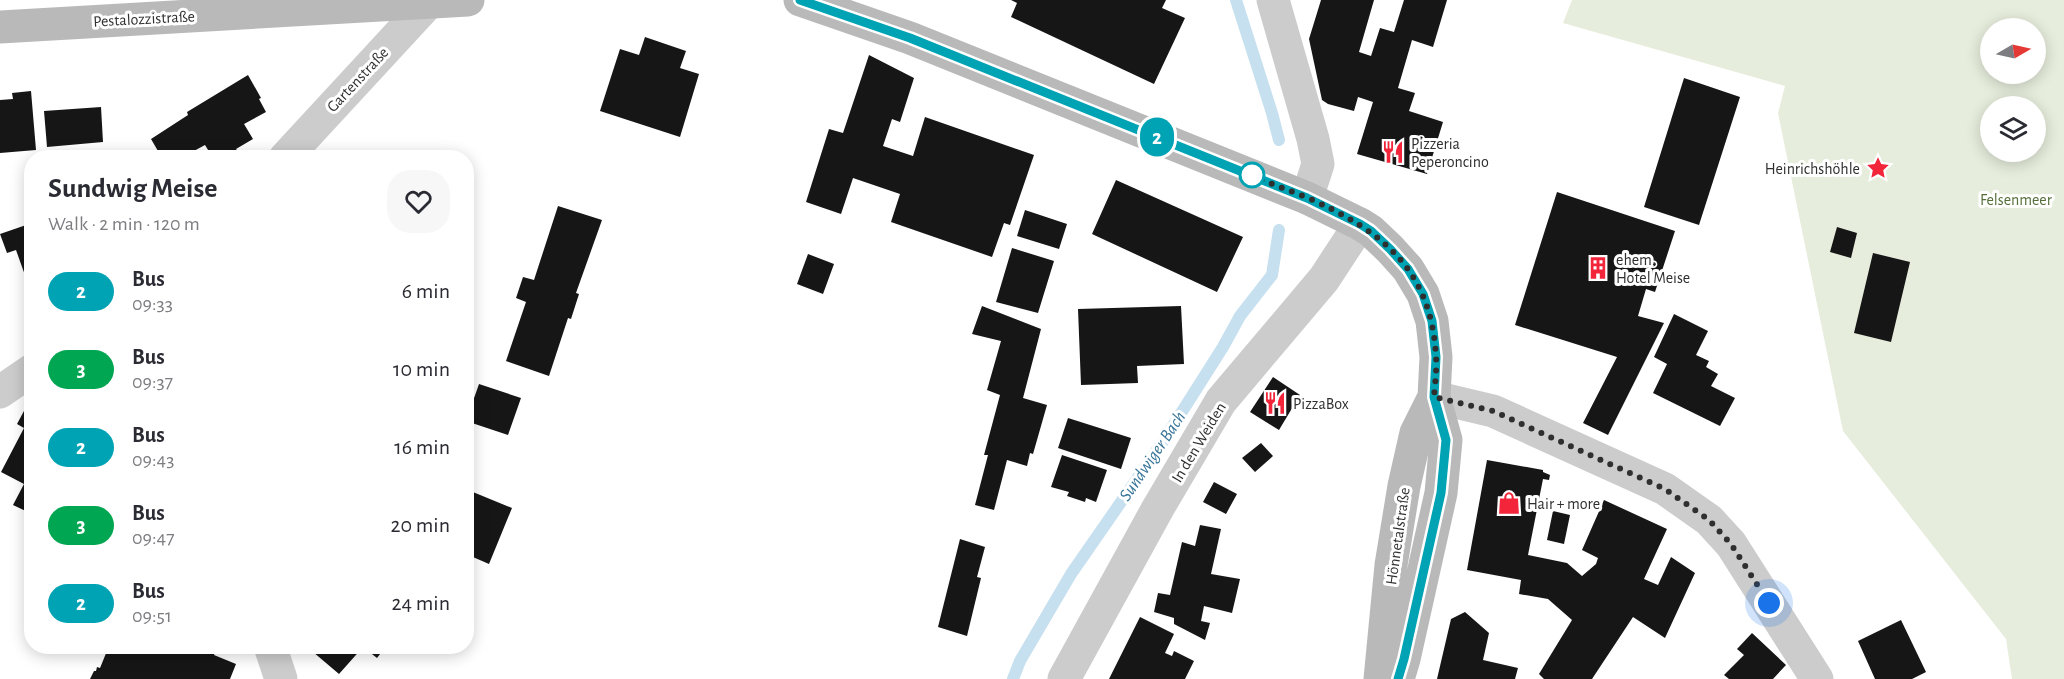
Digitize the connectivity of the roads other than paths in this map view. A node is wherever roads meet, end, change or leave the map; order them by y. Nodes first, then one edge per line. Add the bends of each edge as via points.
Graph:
1 (468, 0) edge
2 (800, 0) edge
3 (1273, 0) edge
4 (430, 2) junction
5 (0, 27) edge
6 (292, 150) edge
7 (1307, 198) junction
8 (1360, 224) junction
9 (24, 376) edge
10 (0, 392) edge
11 (1434, 397) junction
12 (273, 654) edge
13 (281, 679) edge
14 (1064, 679) edge
15 (1380, 679) edge
16 (1398, 679) edge
17 (1817, 679) edge

1 - 4 main road, Pestalozzistraße
2 - 7 main road, Hönnetalstraße via 910,38
3 - 7 street via 1318,164
4 - 5 main road, Pestalozzistraße
4 - 6 street, Gartenstraße
7 - 8 main road, Hönnetalstraße
8 - 11 main road, Hönnetalstraße via 1390,249 1423,294 1432,321 1436,357
8 - 14 street, In den Weiden via 1324,279 1221,401
9 - 10 street
11 - 15 main road, Hönnetalstraße via 1416,433 1404,486 1391,565
11 - 16 main road, Hönnetalstraße via 1446,440 1441,493
11 - 17 street via 1493,411 1665,489 1709,520 1731,544
12 - 13 street

